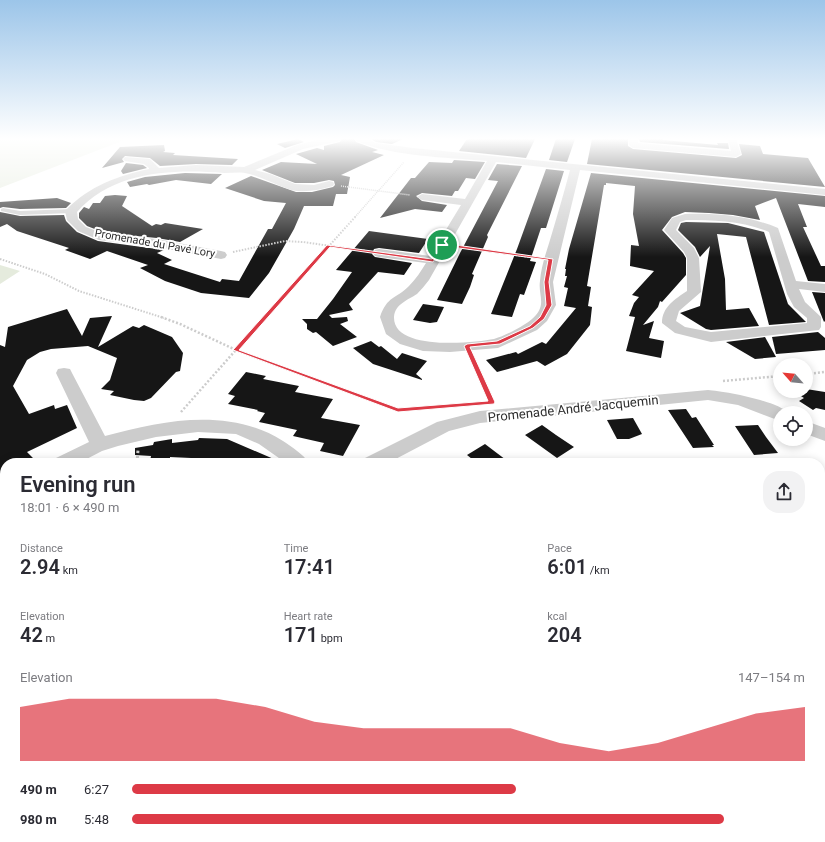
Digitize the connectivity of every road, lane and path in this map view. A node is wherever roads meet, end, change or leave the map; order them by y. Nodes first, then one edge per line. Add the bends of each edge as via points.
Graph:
1 (130, 178) edge
2 (272, 178) edge
3 (388, 178) edge
4 (481, 178) edge
5 (573, 178) edge
6 (688, 178) edge
7 (329, 184) joint
8 (377, 191) junction
9 (825, 192) edge
10 (422, 197) joint
11 (466, 202) junction
12 (3, 210) dead end
13 (71, 211) junction
14 (442, 245) junction
15 (329, 246) junction
16 (379, 253) joint
17 (221, 255) joint
18 (550, 259) junction
19 (0, 260) edge
20 (433, 260) junction
21 (791, 284) junction
22 (825, 288) edge
23 (467, 346) junction
24 (236, 350) junction
25 (825, 372) edge
26 (64, 373) dead end
27 (813, 373) edge
28 (773, 377) edge
29 (718, 382) dead end
30 (484, 403) dead end
31 (468, 404) dead end
32 (773, 412) edge
33 (168, 428) junction
34 (813, 430) edge
35 (825, 435) edge
36 (100, 445) junction
37 (73, 458) edge
38 (293, 458) edge
39 (382, 458) edge

1 - 13 street via 103,186 84,198
2 - 7 street via 293,187 314,188
3 - 8 path
4 - 11 street
5 - 18 street
6 - 9 street
7 - 8 path
8 - 10 path
8 - 15 path
10 - 11 street
11 - 14 street
12 - 13 lane via 20,213
13 - 17 street, Promenade du Pavé Lory via 73,220 82,230 103,237 157,243
14 - 18 path
14 - 20 street
15 - 16 path
15 - 17 path via 285,241
15 - 24 path
16 - 20 street
18 - 23 street via 546,282 549,305 542,318 532,327 498,343
19 - 24 path via 45,274 79,291 180,324
20 - 23 street via 422,280 390,308 387,317 392,331 405,341 423,346
21 - 21 street via 774,230 763,225 698,217 676,220 670,230 690,251 694,264 694,292 668,316 669,323 680,330 711,337 814,327 814,317 799,304
21 - 22 street
23 - 30 path via 492,402
24 - 31 path via 398,410
24 - 33 path
25 - 27 path
26 - 36 street
28 - 29 path
32 - 39 street, Promenade André Jacquemin via 743,400 708,395 480,417 443,426
33 - 36 street
33 - 38 street via 218,425 252,432
34 - 35 street
36 - 37 street

